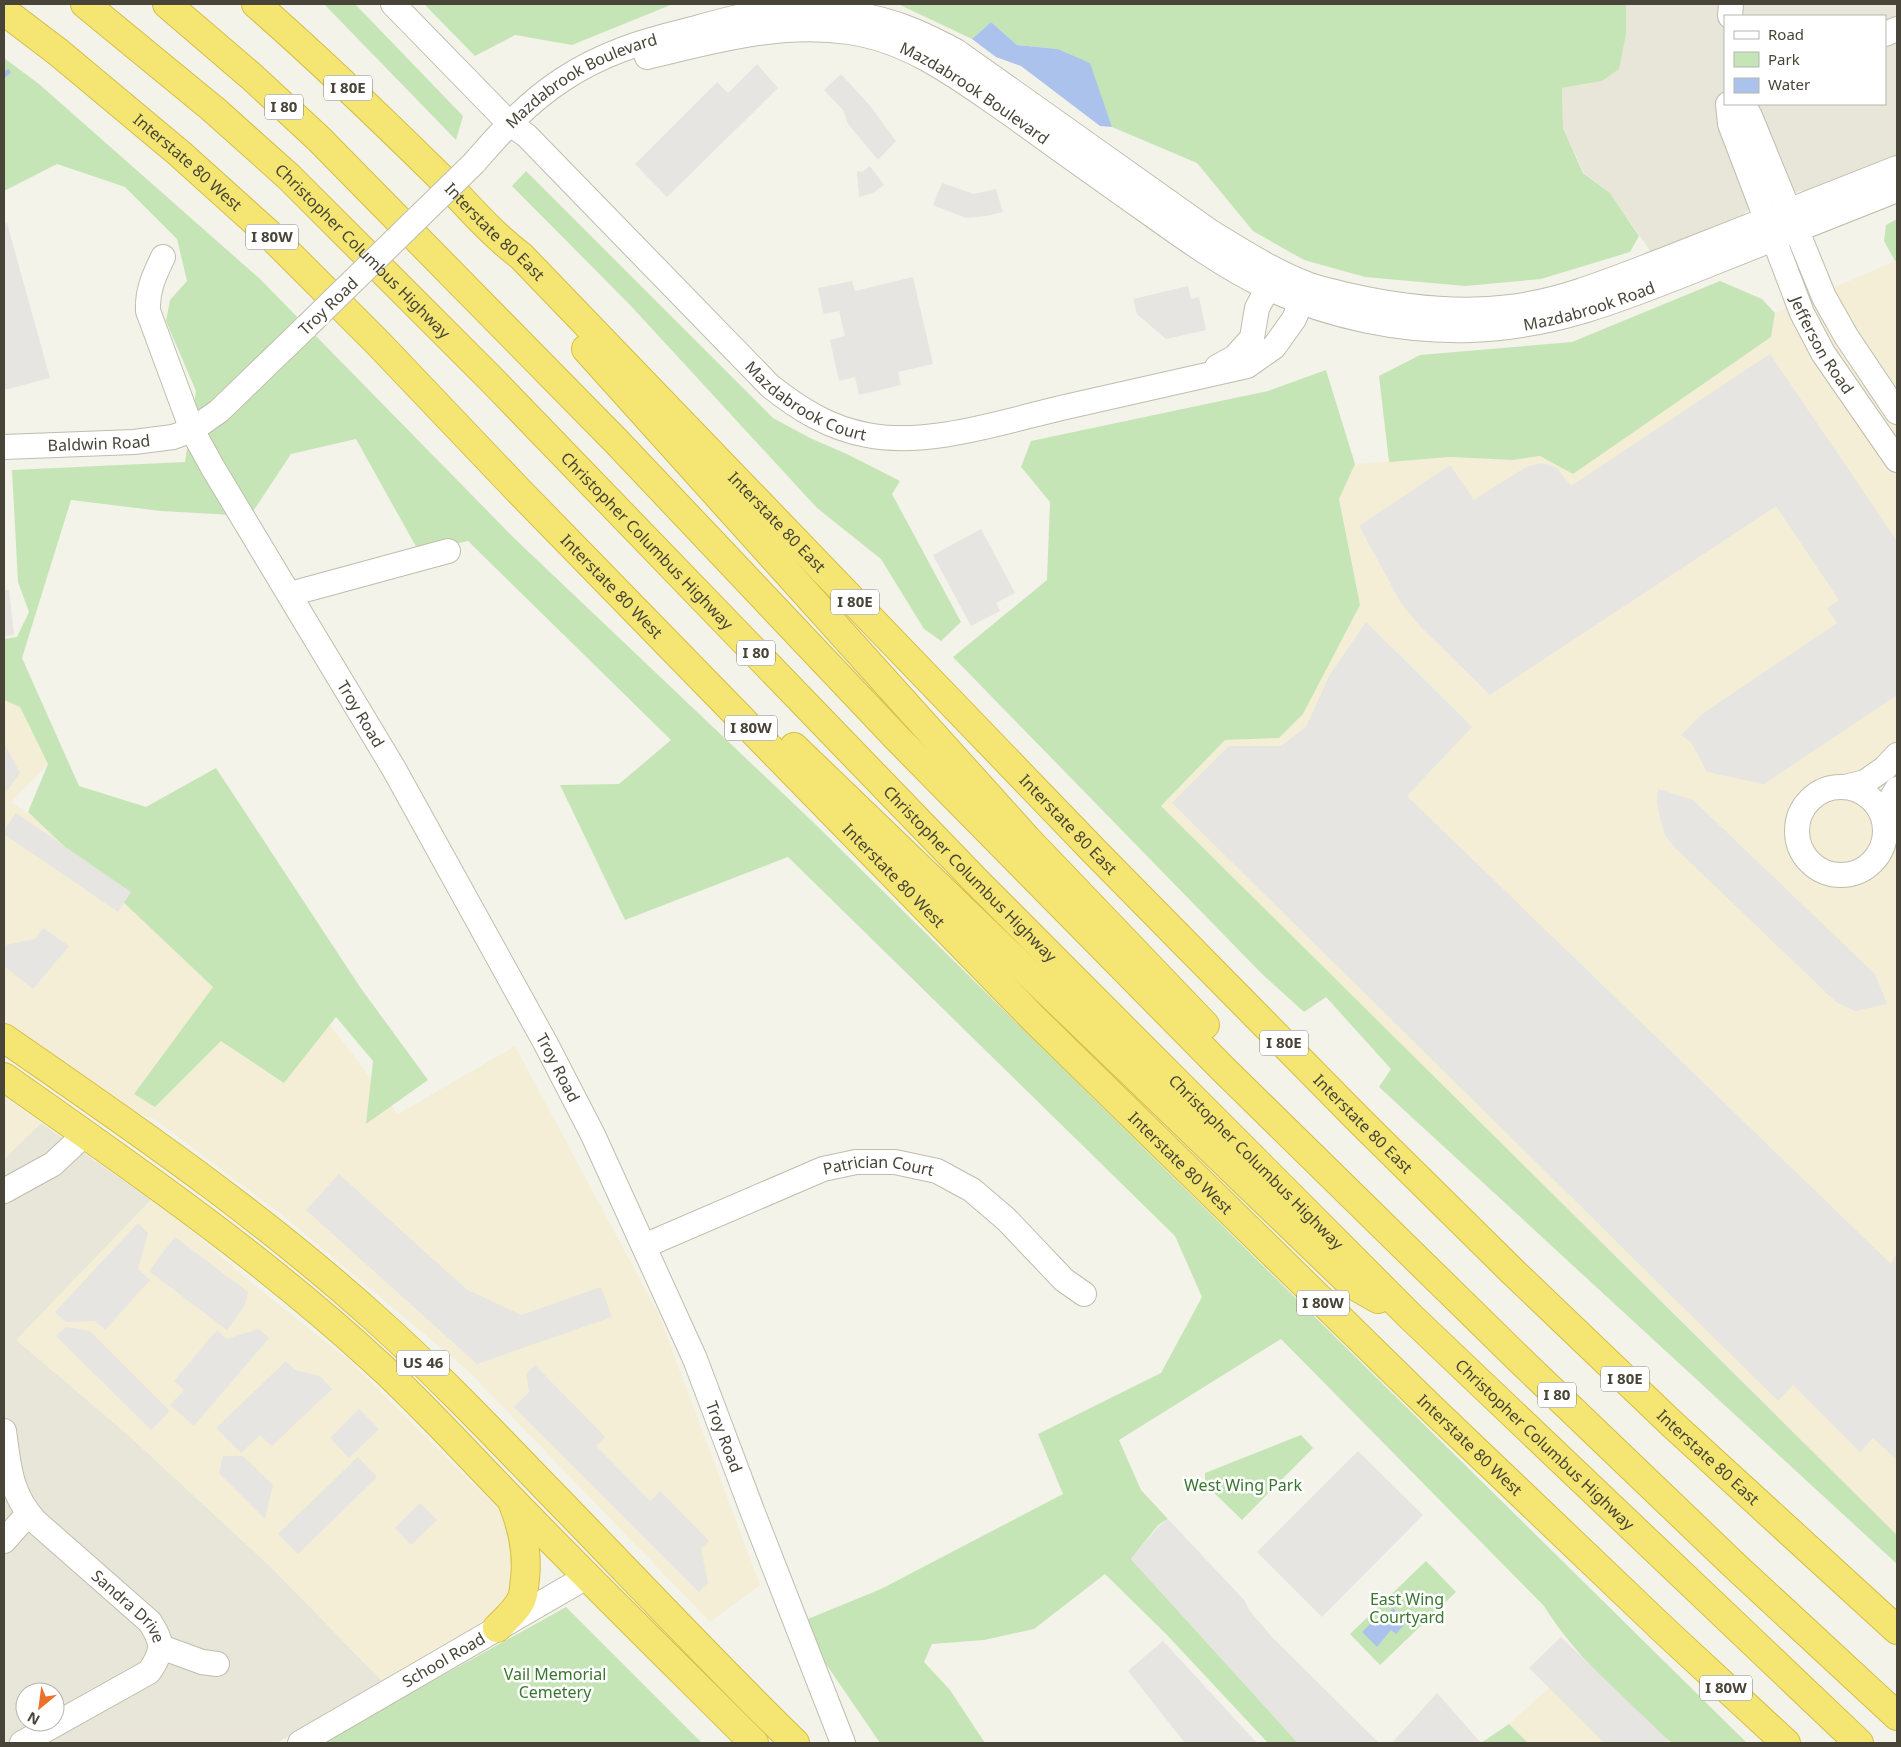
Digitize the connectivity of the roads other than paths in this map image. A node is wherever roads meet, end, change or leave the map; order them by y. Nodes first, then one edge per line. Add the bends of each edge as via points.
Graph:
1 (85, 4) edge
2 (166, 4) edge
3 (256, 4) edge
4 (393, 4) edge
5 (4, 11) edge
6 (1728, 105) edge
7 (1744, 105) edge
8 (509, 123) junction
9 (1897, 168) edge
10 (1897, 190) edge
11 (1794, 220) junction
12 (1770, 230) junction
13 (500, 241) junction
14 (163, 257) dead end
15 (1273, 280) junction
16 (1305, 294) junction
17 (1200, 376) junction
18 (1897, 412) edge
19 (192, 430) junction
20 (4, 447) edge
21 (1897, 460) edge
22 (518, 489) junction
23 (448, 551) dead end
24 (290, 594) junction
25 (1897, 755) edge
26 (1845, 787) junction
27 (1897, 789) edge
28 (1886, 826) junction
29 (4, 1038) edge
30 (1222, 1068) junction
31 (4, 1077) edge
32 (84, 1134) junction
33 (4, 1191) edge
34 (644, 1246) junction
35 (1084, 1294) dead end
36 (1412, 1318) junction
37 (4, 1432) edge
38 (510, 1498) junction
39 (28, 1514) junction
40 (4, 1540) edge
41 (588, 1576) junction
42 (497, 1628) junction
43 (1897, 1630) edge
44 (161, 1647) junction
45 (218, 1664) dead end
46 (750, 1698) junction
47 (1897, 1716) edge
48 (22, 1743) edge
49 (300, 1743) edge
50 (754, 1743) edge
51 (795, 1743) edge
52 (843, 1743) edge
53 (1786, 1743) edge
54 (1860, 1743) edge

1 - 36 highway, Christopher Columbus Highway / I 80 via 214,109 296,184 490,378 979,884
2 - 30 highway, I 80 via 252,76 318,138 616,441 896,738
3 - 13 highway, Interstate 80 East / I 80E via 356,95
4 - 8 street
5 - 22 highway, Interstate 80 West / I 80W via 172,146 268,234
6 - 12 street, Jefferson Road via 1730,124
7 - 11 street, Jefferson Road
8 - 15 street, Mazdabrook Boulevard via 599,73 645,57 753,33 804,29 851,32 922,56 967,84 1196,246 1244,276
8 - 17 street, Mazdabrook Court via 526,136 770,386 794,406 842,429 889,438 959,432
8 - 19 street, Troy Road, bridge via 474,163 307,326 219,411
9 - 11 street, Mazdabrook Road
10 - 11 street, Mazdabrook Road
11 - 12 street, Mazdabrook Road
11 - 18 street, Jefferson Road via 1828,305
12 - 16 street, Mazdabrook Road via 1570,294 1512,307 1421,308
12 - 21 street, Jefferson Road via 1814,338
13 - 30 highway via 512,267 1027,839 1210,1031
13 - 43 highway, Interstate 80 East / I 80E via 528,264 1088,845 1360,1121 1672,1424
14 - 19 street, Troy Road via 150,285 148,311
15 - 16 street, Mazdabrook Road
15 - 17 street, Mazdabrook Court via 1257,308 1252,338 1236,357
16 - 17 street, Mazdabrook Court via 1294,319 1274,348 1247,366
19 - 20 street, Baldwin Road via 173,437 134,442
19 - 24 street, Troy Road
22 - 36 highway via 663,620 1350,1283
22 - 53 highway, Interstate 80 West / I 80W via 1034,1019 1436,1412
23 - 24 street
24 - 34 street, Troy Road via 394,769 546,1044 593,1135
25 - 26 street via 1865,782
26 - 28 street via 1872,799
26 - 28 street via 1830,788 1816,794 1805,805 1798,819 1797,832 1806,858 1829,873 1856,873 1869,866 1879,854 1885,841
27 - 28 street via 1888,804
29 - 46 highway, US 46 via 246,1210 378,1321 471,1410
30 - 47 highway, I 80 via 1522,1362
31 - 32 highway, US 46
32 - 33 street via 53,1164
32 - 38 highway, US 46 via 199,1215 288,1285 377,1363
34 - 35 street, Patrician Court via 823,1169 856,1162 894,1162 937,1172 972,1190 1006,1219 1064,1280
34 - 52 street, Troy Road via 696,1359
36 - 54 highway, Christopher Columbus Highway / I 80
37 - 39 street, Sandra Drive via 12,1483
38 - 41 highway, US 46
38 - 42 highway via 521,1523 527,1562 523,1598
39 - 40 street
39 - 44 street, Sandra Drive via 150,1622
41 - 42 street, School Road
41 - 46 highway via 601,1574 633,1596 676,1641
41 - 50 highway, US 46
42 - 49 street, School Road
44 - 45 street via 202,1662
44 - 48 street, Sandra Drive via 149,1672
46 - 51 highway, US 46

